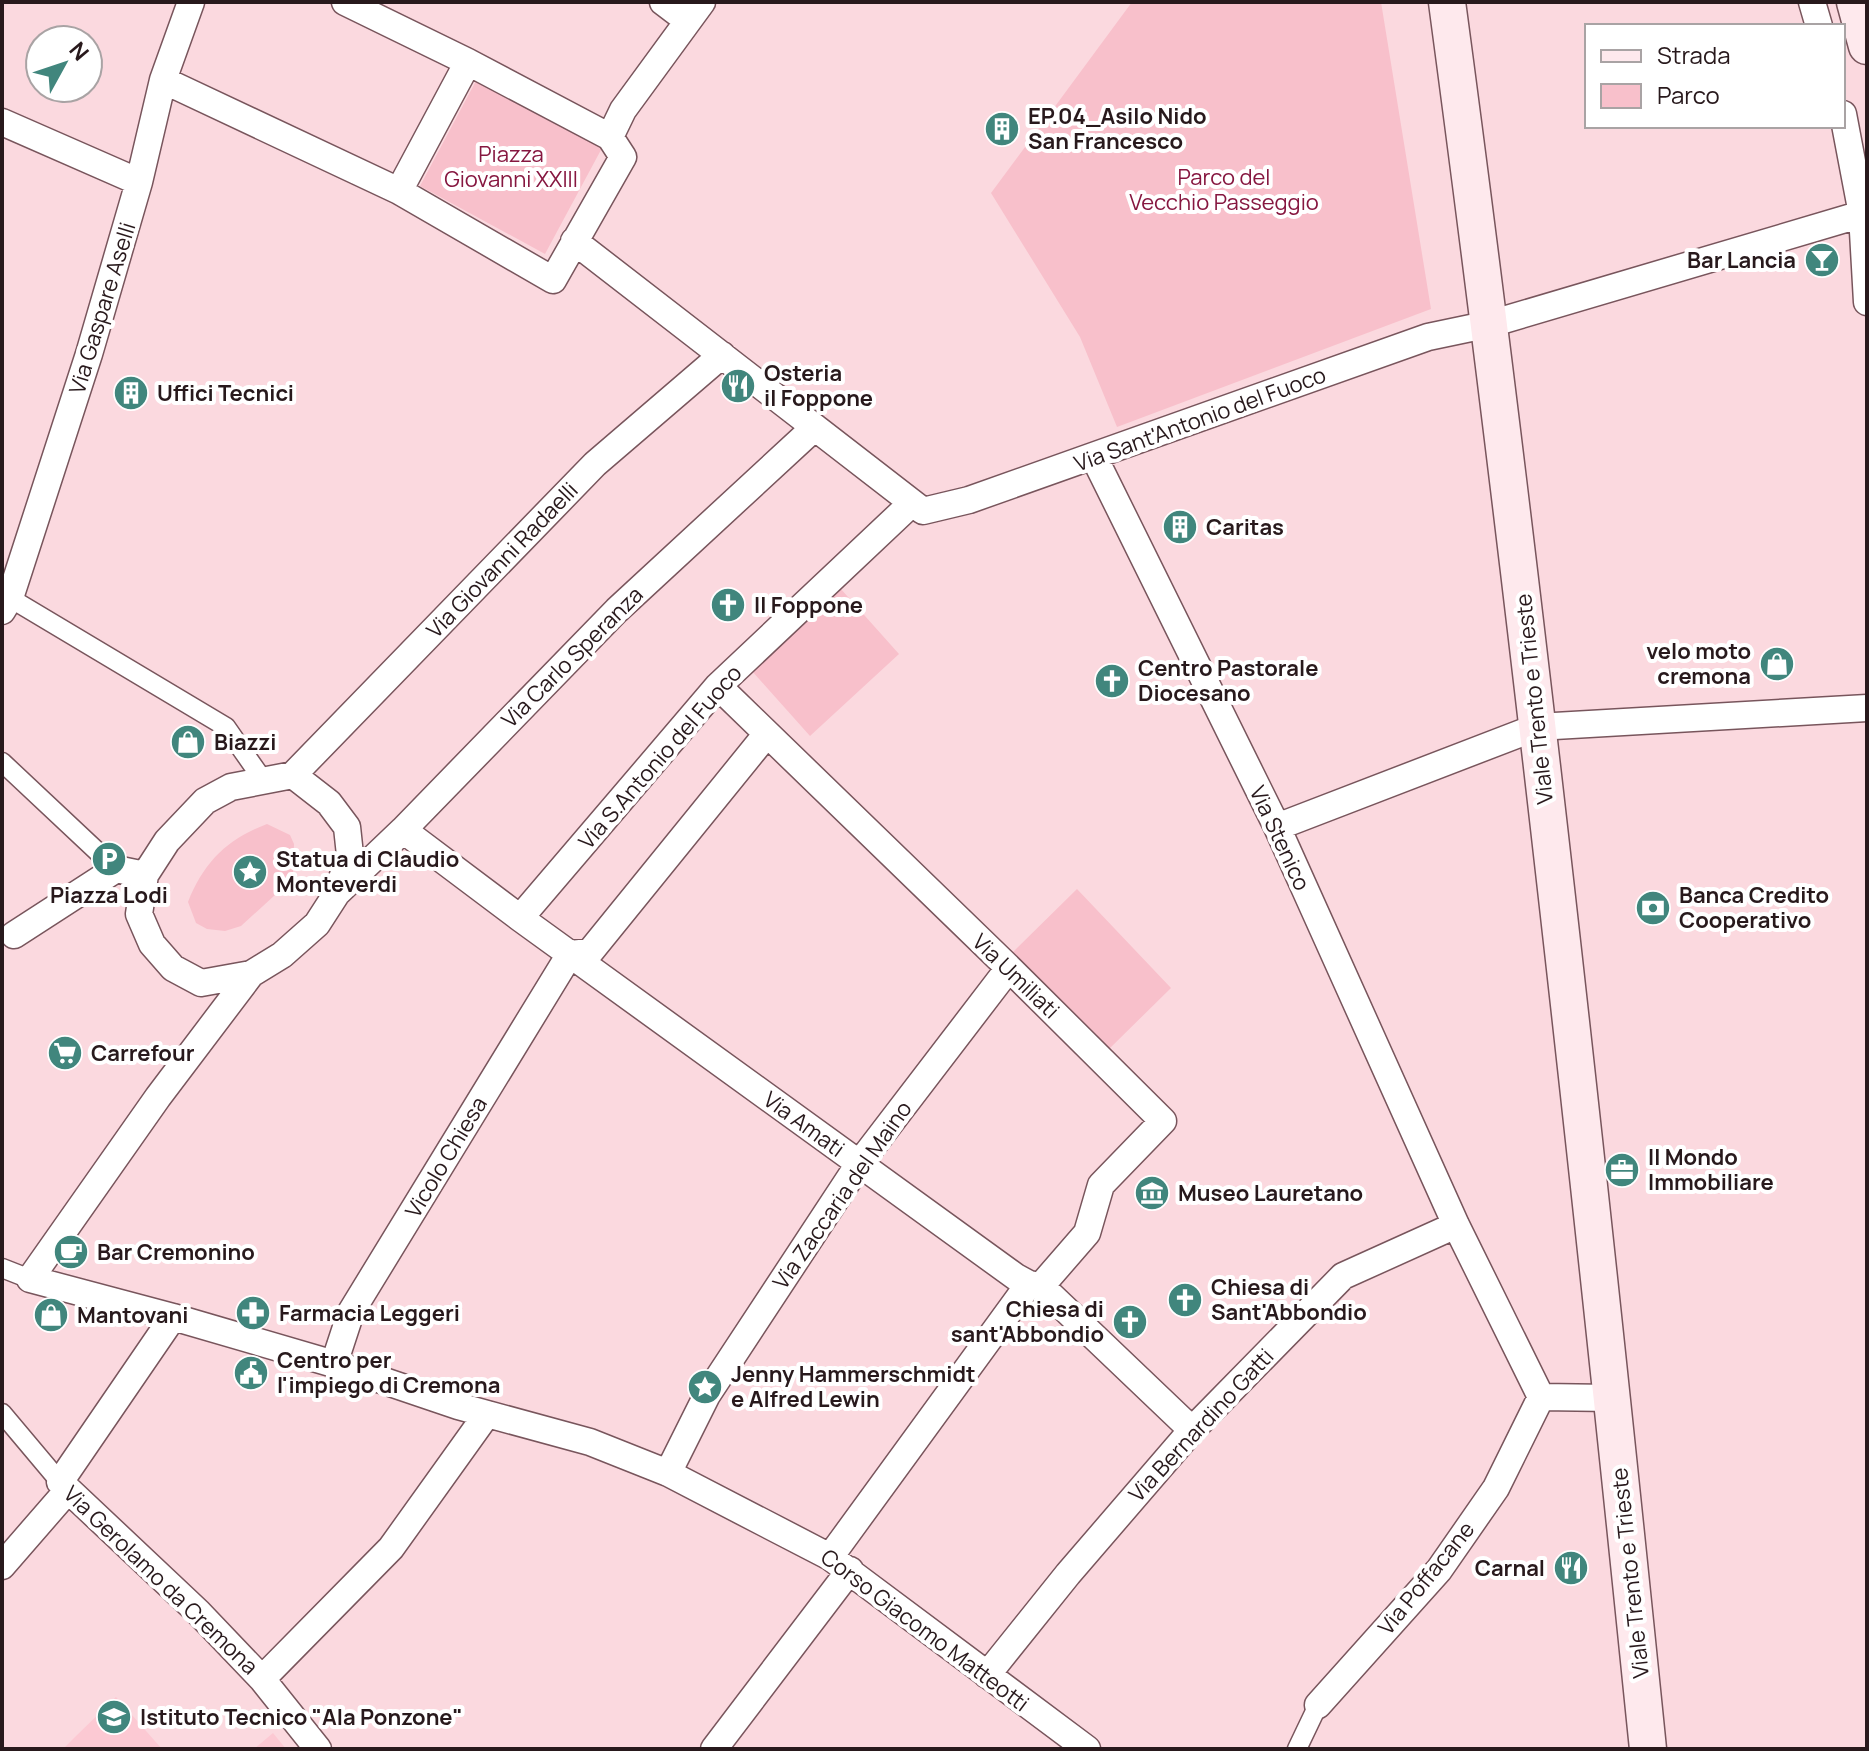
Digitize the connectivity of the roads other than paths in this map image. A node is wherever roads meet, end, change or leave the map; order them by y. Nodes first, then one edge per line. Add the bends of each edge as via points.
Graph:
1 (191, 2) edge
2 (345, 2) edge
3 (663, 2) edge
4 (1447, 2) edge
5 (1812, 2) edge
6 (1855, 2) edge
7 (695, 11) edge
8 (1818, 24) edge
9 (1867, 46) edge
10 (468, 62) junction
11 (163, 80) junction
12 (2, 122) edge
13 (1845, 125) edge
14 (610, 137) junction
15 (139, 182) junction
16 (399, 191) junction
17 (1862, 214) junction
18 (574, 241) junction
19 (1867, 302) edge
20 (1490, 324) junction
21 (722, 355) junction
22 (814, 428) junction
23 (1094, 457) junction
24 (912, 503) junction
25 (6, 604) edge
26 (718, 686) junction
27 (1867, 708) edge
28 (1537, 727) junction
29 (766, 735) junction
30 (2, 762) edge
31 (293, 775) junction
32 (263, 780) junction
33 (1277, 827) junction
34 (403, 830) junction
35 (116, 869) junction
36 (145, 875) junction
37 (337, 893) junction
38 (520, 918) junction
39 (8, 938) edge
40 (570, 954) junction
41 (1009, 968) junction
42 (251, 974) junction
43 (859, 1164) junction
44 (1456, 1225) junction
45 (2, 1268) edge
46 (30, 1279) junction
47 (1035, 1285) junction
48 (173, 1317) junction
49 (334, 1364) junction
50 (1541, 1397) junction
51 (1612, 1398) junction
52 (2, 1413) edge
53 (487, 1414) junction
54 (1192, 1430) junction
55 (668, 1473) junction
56 (64, 1486) junction
57 (840, 1564) junction
58 (2, 1566) edge
59 (987, 1675) junction
60 (262, 1679) junction
61 (1318, 1705) joint
62 (318, 1749) edge
63 (714, 1749) edge
64 (1087, 1749) edge
65 (1297, 1749) edge
66 (1648, 1749) edge

1 - 11 street, Via Gaspare Aselli
2 - 10 street
3 - 7 street
4 - 20 main road, Viale Trento e Trieste
5 - 8 street
6 - 9 main road
7 - 14 street via 623,110
10 - 14 street
10 - 16 street
11 - 15 street, Via Gaspare Aselli
11 - 16 street
12 - 15 street
13 - 17 street
14 - 18 street via 623,157
15 - 25 street, Via Gaspare Aselli via 89,354
16 - 18 street via 553,280
17 - 19 street
17 - 20 street, Via Sant'Antonio del Fuoco
18 - 21 street
20 - 23 street, Via Sant'Antonio del Fuoco via 1428,337
20 - 28 main road, Viale Trento e Trieste
21 - 22 street
21 - 31 street, Via Giovanni Radaelli via 595,464
22 - 24 street
22 - 34 street, Via Carlo Speranza via 617,610
23 - 24 street, Via Sant'Antonio del Fuoco via 939,508 923,511
23 - 33 street, Via Stenico
24 - 26 street, Via S.Antonio del Fuoco
25 - 32 street via 226,727
26 - 29 street, Via Umiliati
26 - 38 street, Via S.Antonio del Fuoco
27 - 28 street
28 - 33 street
28 - 51 main road, Viale Trento e Trieste
29 - 40 street via 590,952
29 - 41 street, Via Umiliati
30 - 35 street
31 - 32 street
31 - 37 street via 329,803 347,827 350,855
32 - 36 street via 231,787 205,801 167,841
33 - 44 street, Via Stenico
34 - 37 street, Via Carlo Speranza
34 - 38 street, Via Amati
35 - 36 street
35 - 39 street
36 - 42 street via 139,914 152,944 173,968 201,983
37 - 42 street via 317,924
38 - 40 street, Via Amati
40 - 43 street, Via Amati
40 - 49 street, Vicolo Chiesa via 351,1312
41 - 43 street, Via Zaccaria del Maino
41 - 47 street, Via Umiliati via 1163,1121 1101,1185 1087,1233
42 - 46 street
43 - 47 street, Via Amati
43 - 55 street, Via Zaccaria del Maino via 707,1395
44 - 50 street
44 - 54 street, Via Bernardino Gatti via 1343,1276
45 - 46 street
46 - 48 street, Corso Giacomo Matteotti
47 - 54 street, Via Amati
47 - 57 street
48 - 49 street, Corso Giacomo Matteotti
48 - 56 street
49 - 53 street, Corso Giacomo Matteotti
50 - 51 street
50 - 61 street, Via Poffacane via 1496,1488 1439,1570
51 - 66 main road, Viale Trento e Trieste
52 - 56 street, Via Gerolamo da Cremona
53 - 55 street, Corso Giacomo Matteotti via 590,1442
53 - 60 street via 391,1548
54 - 59 street, Via Bernardino Gatti
55 - 57 street, Corso Giacomo Matteotti
56 - 58 street
56 - 60 street, Via Gerolamo da Cremona
57 - 59 street, Corso Giacomo Matteotti
57 - 63 street
59 - 64 street, Corso Giacomo Matteotti
60 - 62 street, Via Gerolamo da Cremona
61 - 65 street, Via Poffacane

